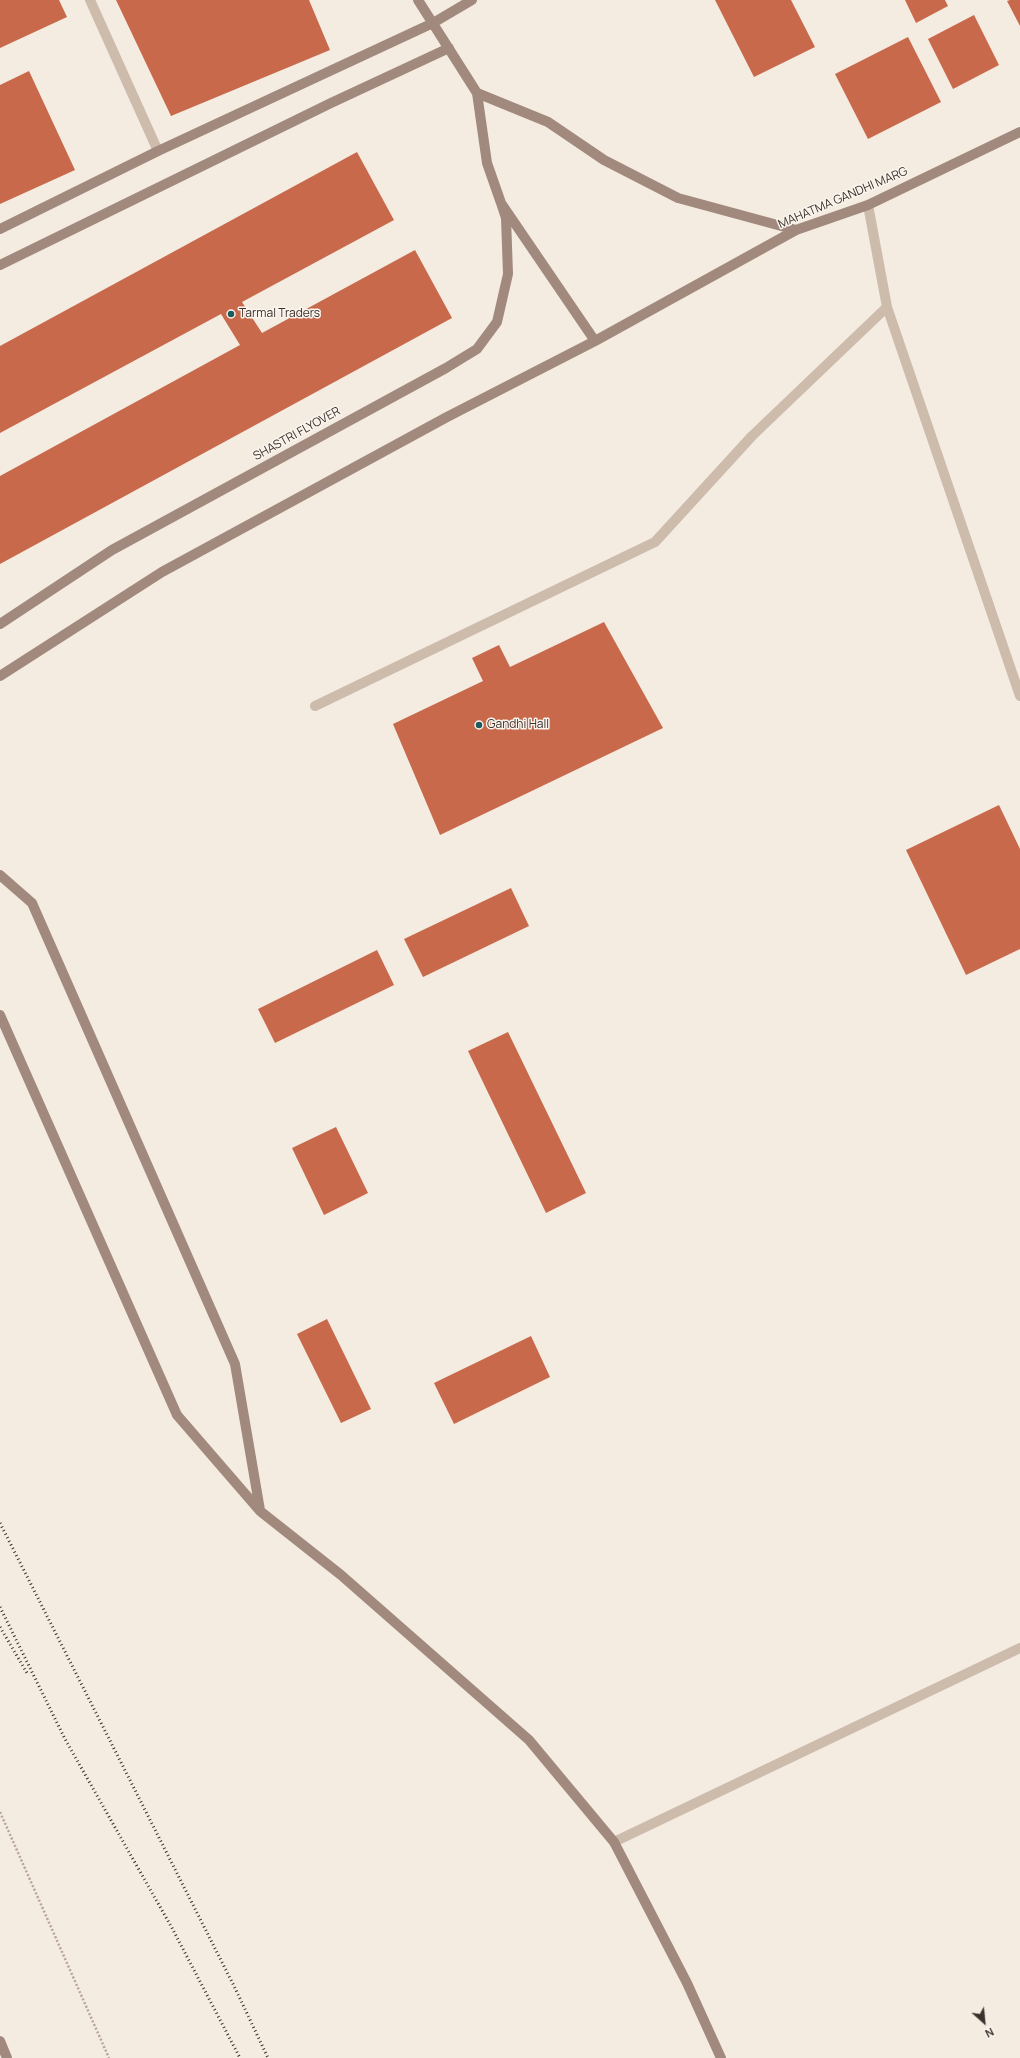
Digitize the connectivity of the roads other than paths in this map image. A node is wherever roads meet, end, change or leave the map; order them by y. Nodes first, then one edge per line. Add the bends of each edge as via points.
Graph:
1 (90, 0) edge
2 (418, 0) edge
3 (472, 0) edge
4 (433, 23) junction
5 (448, 48) junction
6 (477, 93) junction
7 (1020, 132) edge
8 (158, 151) junction
9 (501, 204) junction
10 (868, 205) junction
11 (0, 229) edge
12 (796, 230) junction
13 (0, 266) edge
14 (887, 307) junction
15 (595, 341) junction
16 (0, 624) edge
17 (0, 676) edge
18 (1020, 696) edge
19 (315, 706) dead end
20 (0, 875) edge
21 (0, 1015) edge
22 (260, 1511) junction
23 (1020, 1648) edge
24 (614, 1842) junction
25 (0, 2041) edge
26 (7, 2058) edge
27 (721, 2058) edge

1 - 8 street
2 - 4 street
3 - 4 street
4 - 5 street
4 - 8 street
5 - 6 street
5 - 13 street
6 - 9 street via 487,163
6 - 12 street via 548,122 604,160 678,198
7 - 10 street, MAHATMA GANDHI MARG
8 - 11 street
9 - 15 street
9 - 16 street, SHASTRI FLYOVER via 506,218 508,274 497,322 477,349 112,550
10 - 12 street, MAHATMA GANDHI MARG
10 - 14 street
12 - 15 street, MAHATMA GANDHI MARG
14 - 18 street
14 - 19 street via 752,436 655,542
15 - 17 street via 447,417 162,572
20 - 22 street via 32,903 235,1364
21 - 22 street via 177,1415
22 - 24 street via 341,1576 529,1740
23 - 24 street
24 - 27 street via 687,1984
25 - 26 street

